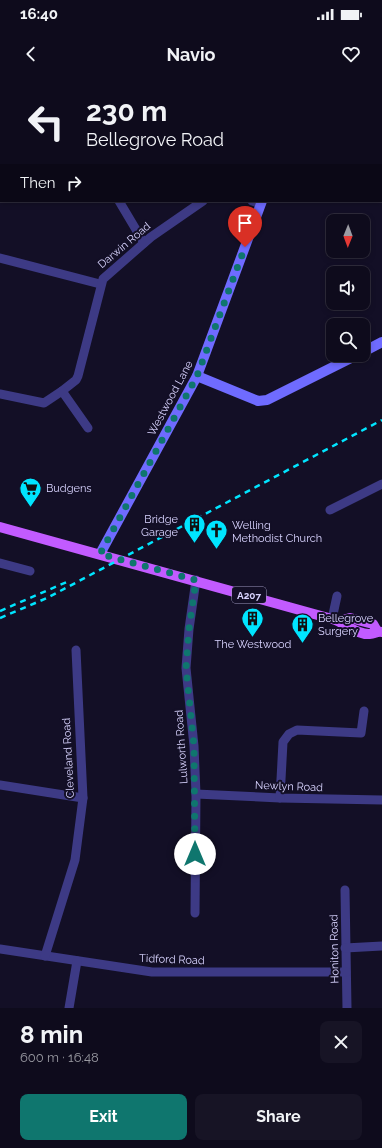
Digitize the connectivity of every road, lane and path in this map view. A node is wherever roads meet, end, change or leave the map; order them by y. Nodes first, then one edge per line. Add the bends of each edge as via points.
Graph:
1 (119, 202) edge
2 (202, 202) edge
3 (258, 202) edge
4 (144, 243) junction
5 (0, 258) edge
6 (100, 284) junction
7 (382, 342) edge
8 (370, 348) edge
9 (343, 362) edge
10 (197, 376) junction
11 (62, 391) junction
12 (0, 394) edge
13 (88, 428) dead end
14 (382, 484) edge
15 (330, 510) dead end
16 (0, 527) edge
17 (100, 554) junction
18 (0, 563) edge
19 (30, 571) dead end
20 (196, 580) junction
21 (337, 596) dead end
22 (336, 620) junction
23 (380, 632) edge
24 (76, 650) dead end
25 (364, 710) dead end
26 (0, 785) edge
27 (196, 794) junction
28 (83, 798) junction
29 (280, 798) junction
30 (382, 800) edge
31 (345, 890) dead end
32 (195, 913) dead end
33 (382, 946) edge
34 (0, 948) edge
35 (346, 948) junction
36 (45, 956) junction
37 (77, 961) junction
38 (346, 972) junction
39 (69, 1008) edge
40 (347, 1008) edge

1 - 4 street
2 - 4 street, Darwin Road
3 - 10 street, Westwood Lane
4 - 6 street, Darwin Road via 105,276
5 - 6 street
6 - 11 street, Darwin Road via 78,376
7 - 8 street
9 - 10 street via 263,401
10 - 17 street, Westwood Lane
11 - 12 street, Darwin Road via 44,403
11 - 13 street
14 - 15 street
16 - 17 main road, A207
17 - 20 main road, A207
18 - 19 street
20 - 22 main road, A207
20 - 27 street, Lulworth Road via 186,668
21 - 22 street
22 - 23 main road, A207 via 350,618 373,624
24 - 28 street, Cleveland Road
25 - 29 street via 361,733 297,730 289,734 283,742
26 - 28 street
27 - 29 street, Newlyn Road
27 - 32 street, Lulworth Road
28 - 36 street, Cleveland Road via 75,860
29 - 30 street, Newlyn Road
31 - 35 street, Honiton Road
33 - 35 street
34 - 36 street, Tidford Road
35 - 38 street, Honiton Road
36 - 37 street, Tidford Road
37 - 38 street, Tidford Road via 152,972
37 - 39 street
38 - 40 street, Honiton Road

